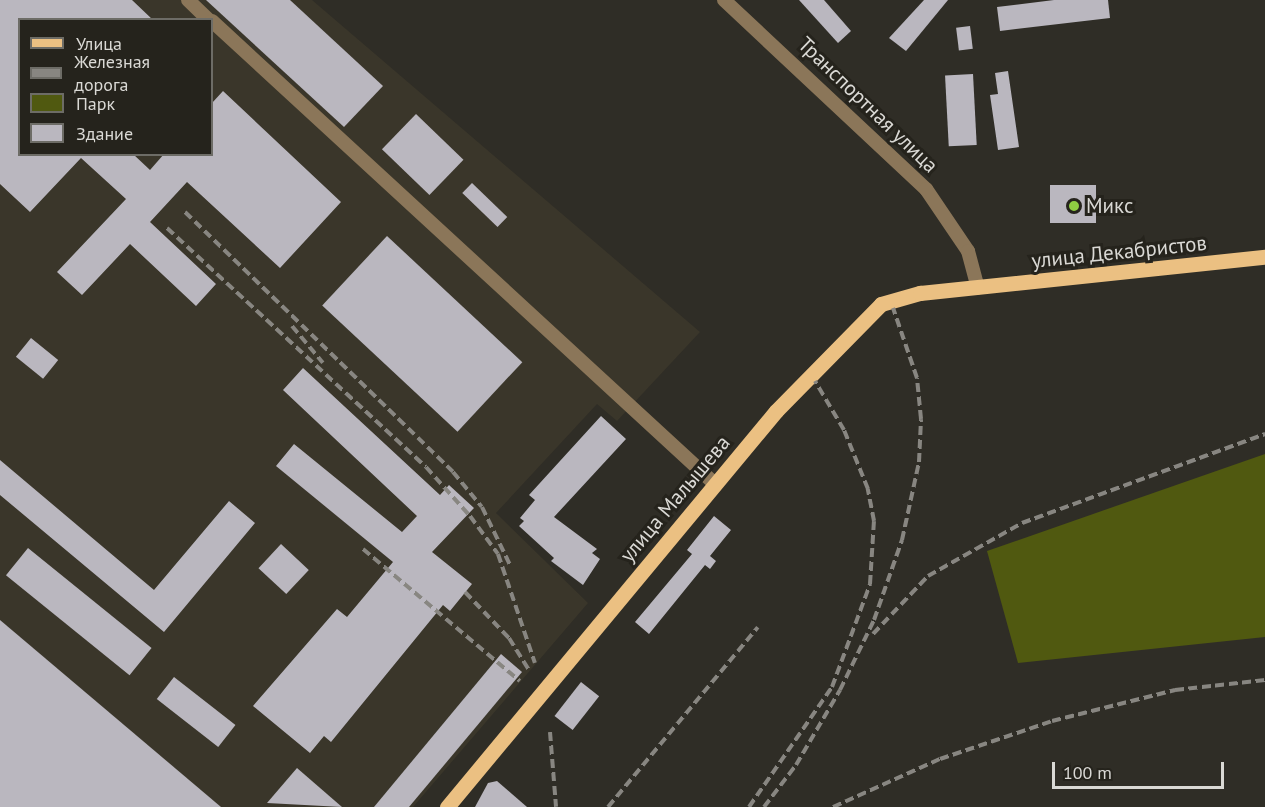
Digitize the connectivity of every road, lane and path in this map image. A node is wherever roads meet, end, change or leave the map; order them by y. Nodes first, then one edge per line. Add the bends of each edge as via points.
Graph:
1 (188, 0) edge
2 (724, 0) edge
3 (208, 18) edge
4 (213, 23) edge
5 (1265, 257) edge
6 (978, 288) junction
7 (715, 484) junction
8 (447, 807) edge

1 - 3 street
2 - 6 street, Транспортная улица via 926,189 968,251
4 - 7 street
5 - 6 main road, улица Декабристов
6 - 7 main road, улица Малышева via 898,297 863,318
7 - 8 main road, улица Малышева

